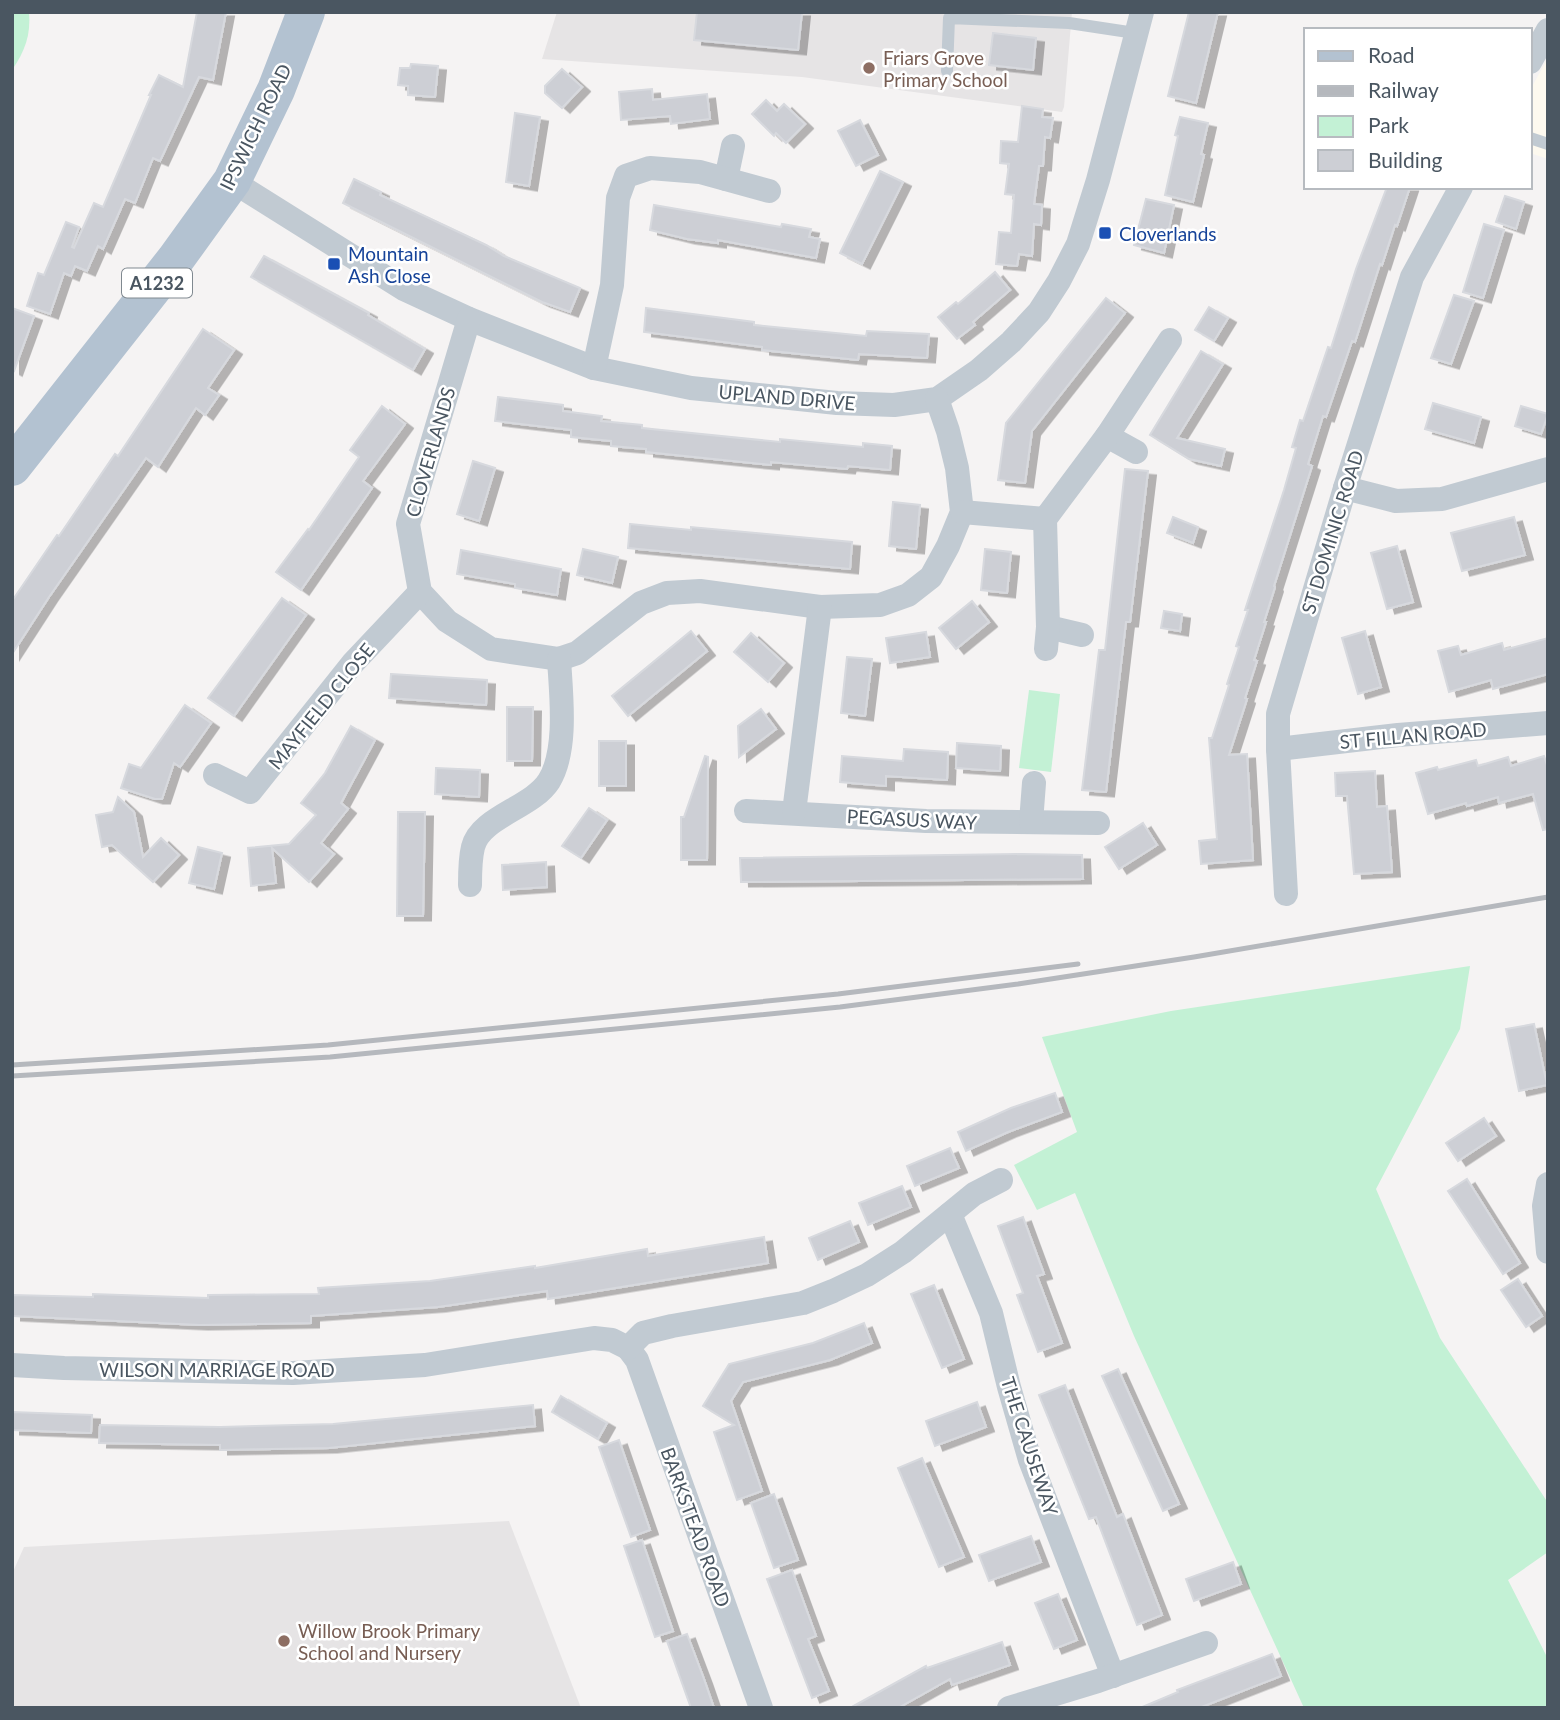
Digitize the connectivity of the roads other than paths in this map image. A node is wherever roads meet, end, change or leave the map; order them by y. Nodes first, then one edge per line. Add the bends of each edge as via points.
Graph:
1 (306, 12) edge
2 (1138, 22) edge
3 (1548, 30) edge
4 (1532, 58) edge
5 (947, 71) dead end
6 (733, 146) dead end
7 (726, 179) junction
8 (232, 181) junction
9 (1460, 189) edge
10 (768, 191) dead end
11 (469, 319) junction
12 (1170, 341) dead end
13 (594, 368) junction
14 (937, 399) junction
15 (1107, 436) junction
16 (1136, 453) dead end
17 (12, 467) edge
18 (1548, 469) edge
19 (1345, 488) junction
20 (962, 512) junction
21 (1045, 519) junction
22 (420, 592) junction
23 (820, 607) junction
24 (1082, 635) dead end
25 (559, 659) junction
26 (1548, 723) edge
27 (1278, 749) junction
28 (215, 775) dead end
29 (1034, 783) dead end
30 (746, 811) dead end
31 (794, 812) junction
32 (1031, 822) junction
33 (1098, 823) dead end
34 (470, 885) dead end
35 (1286, 894) dead end
36 (1000, 1180) dead end
37 (1548, 1184) edge
38 (950, 1214) junction
39 (1548, 1252) edge
40 (628, 1348) junction
41 (12, 1365) edge
42 (1206, 1643) dead end
43 (1113, 1676) junction
44 (761, 1708) edge
45 (1009, 1708) edge

1 - 8 main road, IPSWICH ROAD / A1232 via 276,90
2 - 5 lane via 949,18
2 - 14 street, UPLAND DRIVE via 1098,180 1078,244 1059,281 1011,342
3 - 4 street
6 - 7 street
7 - 10 street
7 - 13 street via 650,168 626,176 618,198 611,285
8 - 11 street, UPLAND DRIVE via 404,289
8 - 17 main road, IPSWICH ROAD / A1232
9 - 19 street, ST DOMINIC ROAD via 1412,277
11 - 13 street, UPLAND DRIVE
11 - 22 street, CLOVERLANDS via 408,524
12 - 15 street
13 - 14 street, UPLAND DRIVE via 691,388 837,403 894,405
14 - 20 street via 957,468
15 - 16 street
15 - 21 street
18 - 19 street via 1442,499 1396,501
19 - 27 street, ST DOMINIC ROAD via 1278,714
20 - 21 street
20 - 23 street via 931,577 908,595 880,606
21 - 24 street via 1047,638
22 - 25 street via 447,621 491,649
22 - 28 street, MAYFIELD CLOSE via 353,663 250,792
23 - 25 street via 700,591 667,593 641,603 577,653
23 - 31 street
25 - 34 street via 558,762 533,799 483,830 473,844
26 - 27 street, ST FILLAN ROAD
27 - 35 street, ST DOMINIC ROAD
29 - 32 street
30 - 31 street, PEGASUS WAY
31 - 32 street, PEGASUS WAY
32 - 33 street, PEGASUS WAY
36 - 38 street
37 - 39 street via 1544,1206
38 - 40 street via 894,1258 833,1292 803,1303 643,1333
38 - 43 street, THE CAUSEWAY via 991,1313 1030,1460
40 - 41 street, WILSON MARRIAGE ROAD via 594,1338 425,1365 293,1373
40 - 44 street, BARKSTEAD ROAD via 637,1360
42 - 43 street
43 - 45 street

